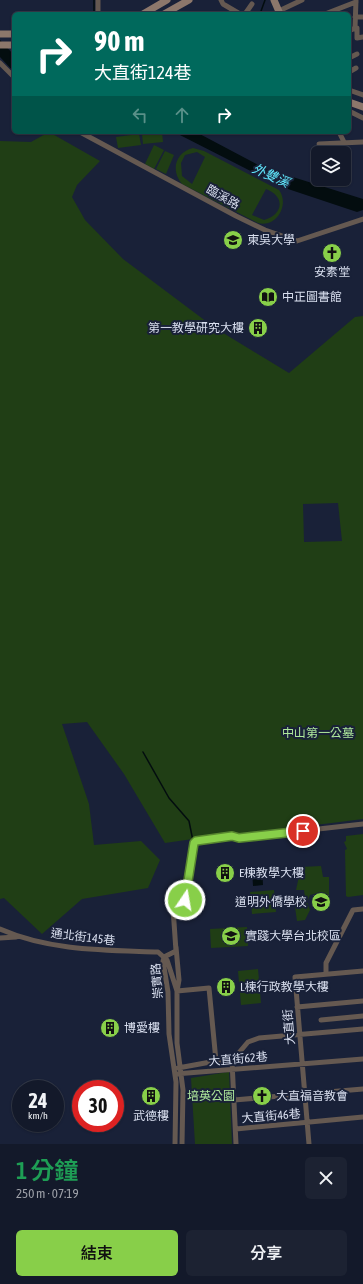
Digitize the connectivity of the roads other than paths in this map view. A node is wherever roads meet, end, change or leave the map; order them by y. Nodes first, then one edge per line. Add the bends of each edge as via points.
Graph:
1 (98, 0) edge
2 (167, 0) edge
3 (189, 0) edge
4 (221, 0) edge
5 (274, 0) edge
6 (279, 0) edge
7 (302, 0) edge
8 (356, 1) edge
9 (252, 4) dead end
10 (98, 12) edge
11 (146, 12) edge
12 (168, 12) edge
13 (237, 12) edge
14 (246, 12) edge
15 (283, 12) edge
16 (330, 12) edge
17 (355, 17) junction
18 (363, 17) edge
19 (355, 28) junction
20 (351, 30) edge
21 (0, 34) edge
22 (12, 34) edge
23 (363, 38) edge
24 (0, 45) edge
25 (12, 45) edge
26 (358, 54) dead end
27 (351, 57) edge
28 (0, 63) edge
29 (356, 68) dead end
30 (351, 71) edge
31 (12, 75) edge
32 (351, 91) edge
33 (363, 95) edge
34 (351, 98) edge
35 (363, 102) edge
36 (351, 103) edge
37 (363, 107) edge
38 (351, 112) edge
39 (363, 118) edge
40 (84, 134) edge
41 (340, 134) edge
42 (344, 142) junction
43 (363, 142) edge
44 (319, 144) dead end
45 (363, 219) edge
46 (363, 824) edge
47 (363, 909) edge
48 (0, 929) edge
49 (17, 937) junction
50 (0, 938) edge
51 (176, 948) junction
52 (164, 957) junction
53 (363, 971) edge
54 (326, 974) junction
55 (176, 991) junction
56 (363, 1001) edge
57 (297, 1007) junction
58 (363, 1016) edge
59 (321, 1020) dead end
60 (363, 1029) edge
61 (299, 1034) junction
62 (363, 1059) edge
63 (216, 1061) junction
64 (232, 1061) junction
65 (302, 1064) junction
66 (181, 1068) junction
67 (232, 1070) junction
68 (174, 1072) junction
69 (182, 1074) junction
70 (363, 1089) edge
71 (305, 1094) junction
72 (234, 1100) junction
73 (363, 1117) edge
74 (307, 1123) junction
75 (236, 1129) junction
76 (175, 1144) edge
77 (182, 1144) edge
78 (236, 1144) edge
79 (309, 1144) edge

1 - 10 street
2 - 11 main road
3 - 12 main road
4 - 13 street
5 - 15 main road
6 - 15 main road
7 - 15 street
8 - 16 street
8 - 17 street
9 - 14 street
17 - 18 street
17 - 19 street
19 - 20 street
19 - 23 street via 358,38
21 - 22 main road
24 - 25 main road
26 - 27 street
28 - 31 street
29 - 30 street
32 - 33 street
34 - 35 main road
36 - 37 main road
38 - 39 street
40 - 45 street, 臨溪路 via 236,216 297,241
41 - 42 street
42 - 43 street
42 - 44 street
46 - 51 street via 196,841 185,900 173,908
47 - 54 street via 353,910 326,963
48 - 49 street, 通北街145巷
49 - 50 street
49 - 52 street, 通北街145巷 via 86,950 158,952
51 - 52 street via 176,951
51 - 55 street via 179,980
52 - 55 street, 崇實路 via 172,972
52 - 68 street, 崇實路
53 - 54 street, 大直街
54 - 57 street, 大直街 via 294,977
55 - 63 street via 209,988
55 - 66 street, 崇實路 via 177,1043
56 - 57 street
57 - 61 street, 大直街
58 - 59 street
60 - 61 street
61 - 64 street via 260,1038 248,1042
61 - 65 street, 大直街
62 - 65 street, 大直街62巷
63 - 64 street
63 - 66 street
64 - 67 street
65 - 67 street, 大直街62巷
65 - 71 street, 大直街
66 - 68 street
66 - 69 street, 崇實路
67 - 69 street, 大直街62巷
67 - 72 street
68 - 69 street, 大直街62巷
68 - 76 street, 崇實路
69 - 77 street, 崇實路
70 - 71 street
71 - 72 street
71 - 74 street, 大直街
72 - 75 street
73 - 74 street, 大直街46巷
74 - 75 street, 大直街46巷
74 - 79 street, 大直街
75 - 78 street

